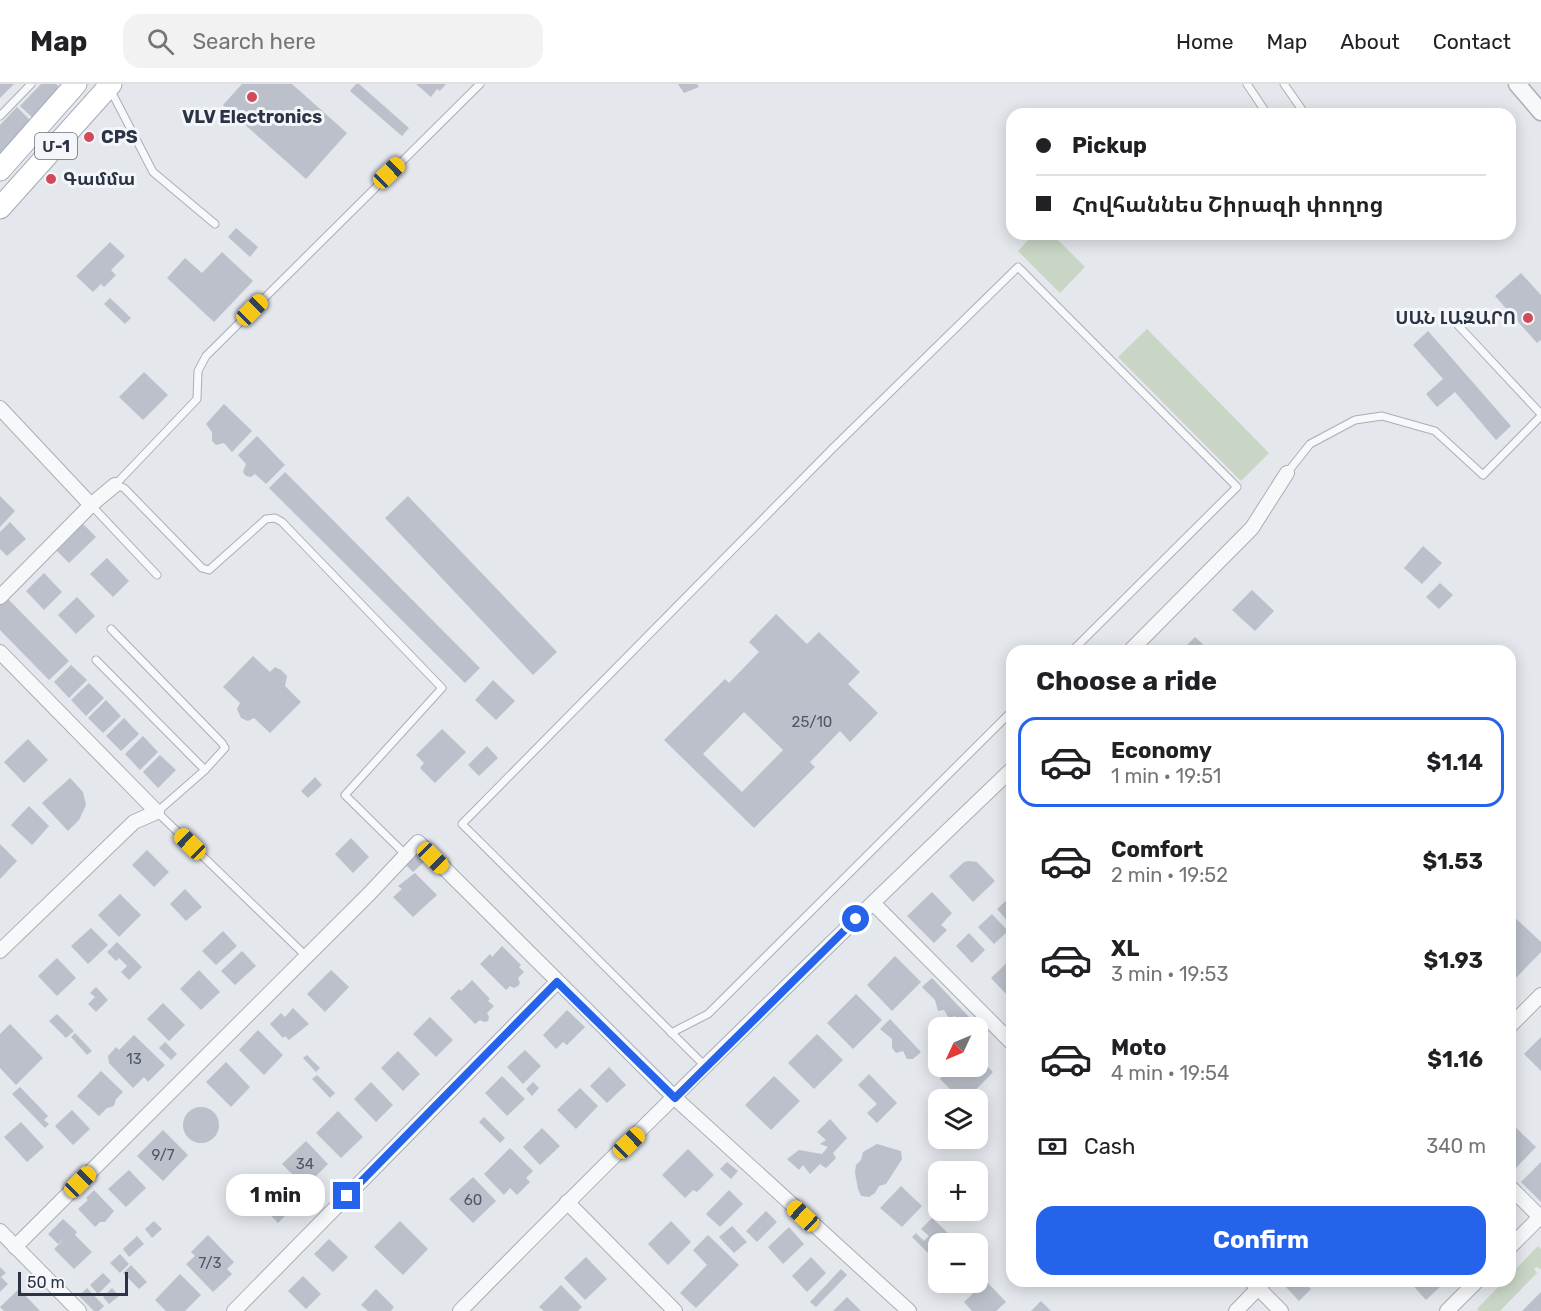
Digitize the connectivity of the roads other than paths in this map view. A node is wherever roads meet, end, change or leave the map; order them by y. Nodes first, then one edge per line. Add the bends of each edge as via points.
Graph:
1 (31, 84) edge
2 (76, 84) edge
3 (480, 84) edge
4 (1247, 84) edge
5 (1284, 84) edge
6 (1517, 84) edge
7 (110, 86) edge
8 (1263, 108) edge
9 (1301, 108) edge
10 (1541, 112) edge
11 (0, 116) edge
12 (0, 170) edge
13 (0, 208) edge
14 (215, 224) dead end
15 (1455, 322) dead end
16 (0, 408) edge
17 (1541, 415) edge
18 (1287, 474) joint
19 (115, 485) junction
20 (91, 505) junction
21 (157, 575) dead end
22 (0, 597) edge
23 (111, 629) dead end
24 (1078, 645) edge
25 (1139, 645) edge
26 (0, 652) edge
27 (96, 660) dead end
28 (1006, 717) edge
29 (205, 771) junction
30 (1006, 775) edge
31 (157, 812) junction
32 (406, 855) junction
33 (873, 903) junction
34 (0, 951) edge
35 (305, 955) junction
36 (557, 982) junction
37 (1541, 995) edge
38 (1516, 1020) edge
39 (671, 1033) junction
40 (1006, 1036) edge
41 (706, 1067) junction
42 (675, 1098) junction
43 (1516, 1194) edge
44 (567, 1202) junction
45 (0, 1231) edge
46 (1516, 1241) edge
47 (15, 1247) junction
48 (1255, 1287) edge
49 (1261, 1287) edge
50 (1471, 1287) edge
51 (79, 1311) edge
52 (234, 1311) edge
53 (460, 1311) edge
54 (675, 1311) edge
55 (909, 1311) edge
56 (1236, 1311) edge
57 (1281, 1311) edge
58 (1447, 1311) edge

1 - 11 lane
2 - 12 main road, Մ-1
3 - 19 lane via 206,356 198,371 197,399
4 - 8 lane
5 - 9 lane
6 - 10 street
7 - 13 main road, Մ-1
7 - 14 lane via 153,172
15 - 17 lane
16 - 20 street
17 - 18 lane via 1483,475 1435,431 1382,416 1355,420 1310,444
18 - 25 street via 1252,528
19 - 20 street
19 - 32 lane via 124,488 202,568 209,570 266,519 275,518 442,688 345,795
20 - 21 lane
20 - 22 street
23 - 29 lane via 222,743 225,748
24 - 39 lane via 1237,487 1018,267 832,449 462,824
26 - 31 street
27 - 29 lane
28 - 39 lane via 708,1014
29 - 31 lane
30 - 33 street
31 - 34 street via 134,822
31 - 35 lane
32 - 35 street
32 - 36 street via 418,842
33 - 40 street
33 - 41 street
35 - 47 street
36 - 42 street
36 - 52 street
37 - 38 street
39 - 41 lane
41 - 42 street
42 - 44 street
42 - 55 street
43 - 46 street via 1540,1217
44 - 53 street
44 - 54 street
45 - 47 street
47 - 51 street
48 - 56 street
49 - 57 street
50 - 58 street

